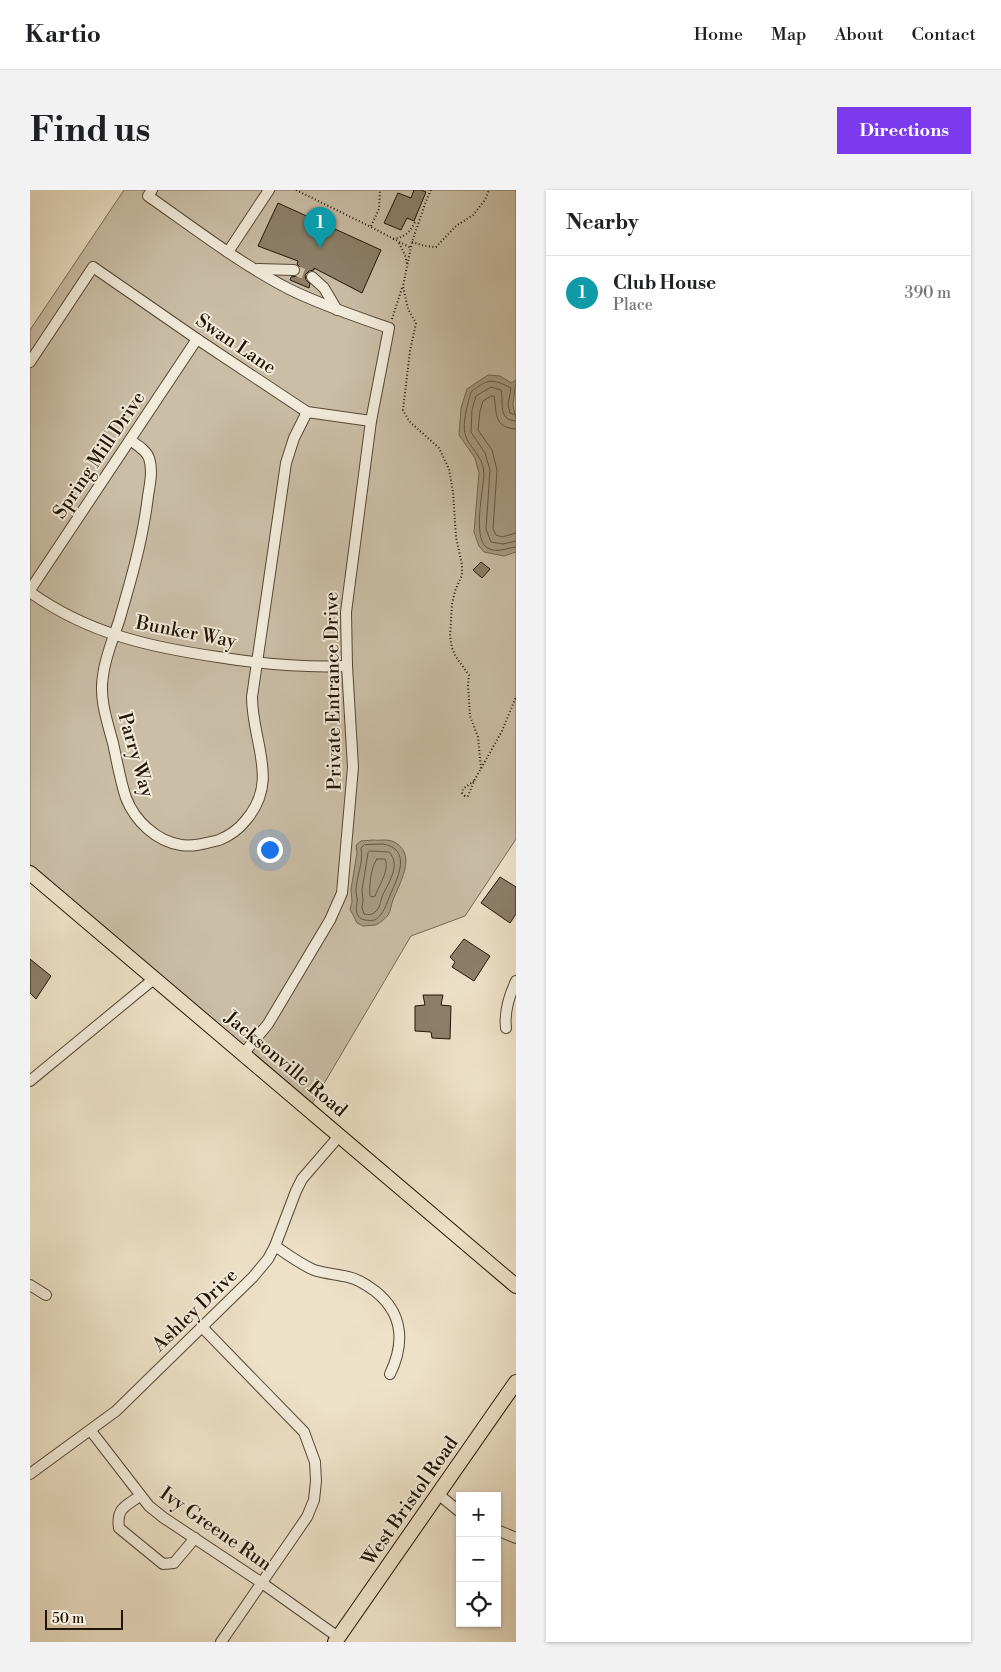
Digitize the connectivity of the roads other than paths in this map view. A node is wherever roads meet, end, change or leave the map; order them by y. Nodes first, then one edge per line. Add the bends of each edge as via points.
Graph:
1 (152, 190) edge
2 (269, 190) edge
3 (228, 252) junction
4 (256, 269) junction
5 (294, 270) tunnel mouth
6 (312, 277) tunnel mouth
7 (337, 310) junction
8 (197, 339) junction
9 (30, 362) edge
10 (307, 412) junction
11 (371, 421) junction
12 (130, 440) junction
13 (30, 591) edge
14 (114, 635) junction
15 (257, 663) junction
16 (346, 666) junction
17 (30, 873) edge
18 (156, 978) junction
19 (516, 981) edge
20 (506, 1028) dead end
21 (244, 1053) junction
22 (30, 1081) edge
23 (340, 1135) junction
24 (275, 1246) junction
25 (30, 1285) edge
26 (516, 1286) edge
27 (46, 1295) dead end
28 (202, 1327) junction
29 (390, 1374) dead end
30 (516, 1382) edge
31 (91, 1431) junction
32 (30, 1474) edge
33 (438, 1494) junction
34 (140, 1496) junction
35 (456, 1509) edge
36 (501, 1532) edge
37 (194, 1538) junction
38 (516, 1538) edge
39 (262, 1583) junction
40 (336, 1639) edge
41 (221, 1642) edge

1 - 3 street via 148,196
2 - 3 street
3 - 4 street
4 - 5 street
4 - 7 street
6 - 7 street via 324,288
7 - 11 street, Private Entrance Drive via 389,328
8 - 9 street, Swan Lane via 93,268
8 - 10 street, Swan Lane
8 - 12 street, Spring Mill Drive
10 - 11 street, Swan Lane
10 - 15 street, Parry Way via 286,463
11 - 16 street, Private Entrance Drive via 349,580
12 - 13 street, Spring Mill Drive
12 - 14 street, Parry Way via 149,457 150,482 138,554
13 - 14 street, Bunker Way via 65,615
14 - 15 street, Bunker Way via 146,645
14 - 15 street, Parry Way via 103,674 102,694 127,799 145,827 169,842 182,845 222,839 233,833 252,814 260,797 263,764 252,714
15 - 16 street, Bunker Way
16 - 21 street, Private Entrance Drive via 353,767 342,893 330,920 268,1024
17 - 18 main road, Jacksonville Road
18 - 21 main road, Jacksonville Road
18 - 22 street
19 - 20 street via 507,1005
21 - 23 main road, Jacksonville Road
23 - 24 street, Ashley Drive via 302,1179
23 - 26 main road, Jacksonville Road
24 - 28 street, Ashley Drive via 253,1277
24 - 29 street via 304,1266 324,1274 358,1280 384,1298 400,1331 398,1354
25 - 27 street
28 - 31 street, Ashley Drive
28 - 39 street via 304,1432 315,1462 316,1481 311,1509
30 - 33 main road, West Bristol Road
31 - 32 street, Ashley Drive
31 - 34 street, Ivy Greene Run
33 - 35 street
33 - 40 main road, West Bristol Road
34 - 37 street, Ivy Greene Run via 164,1518
34 - 37 street via 121,1509 117,1517 119,1528 145,1550 163,1564 174,1563
36 - 38 street
37 - 39 street, Ivy Greene Run
39 - 40 street, Ivy Greene Run
39 - 41 street

